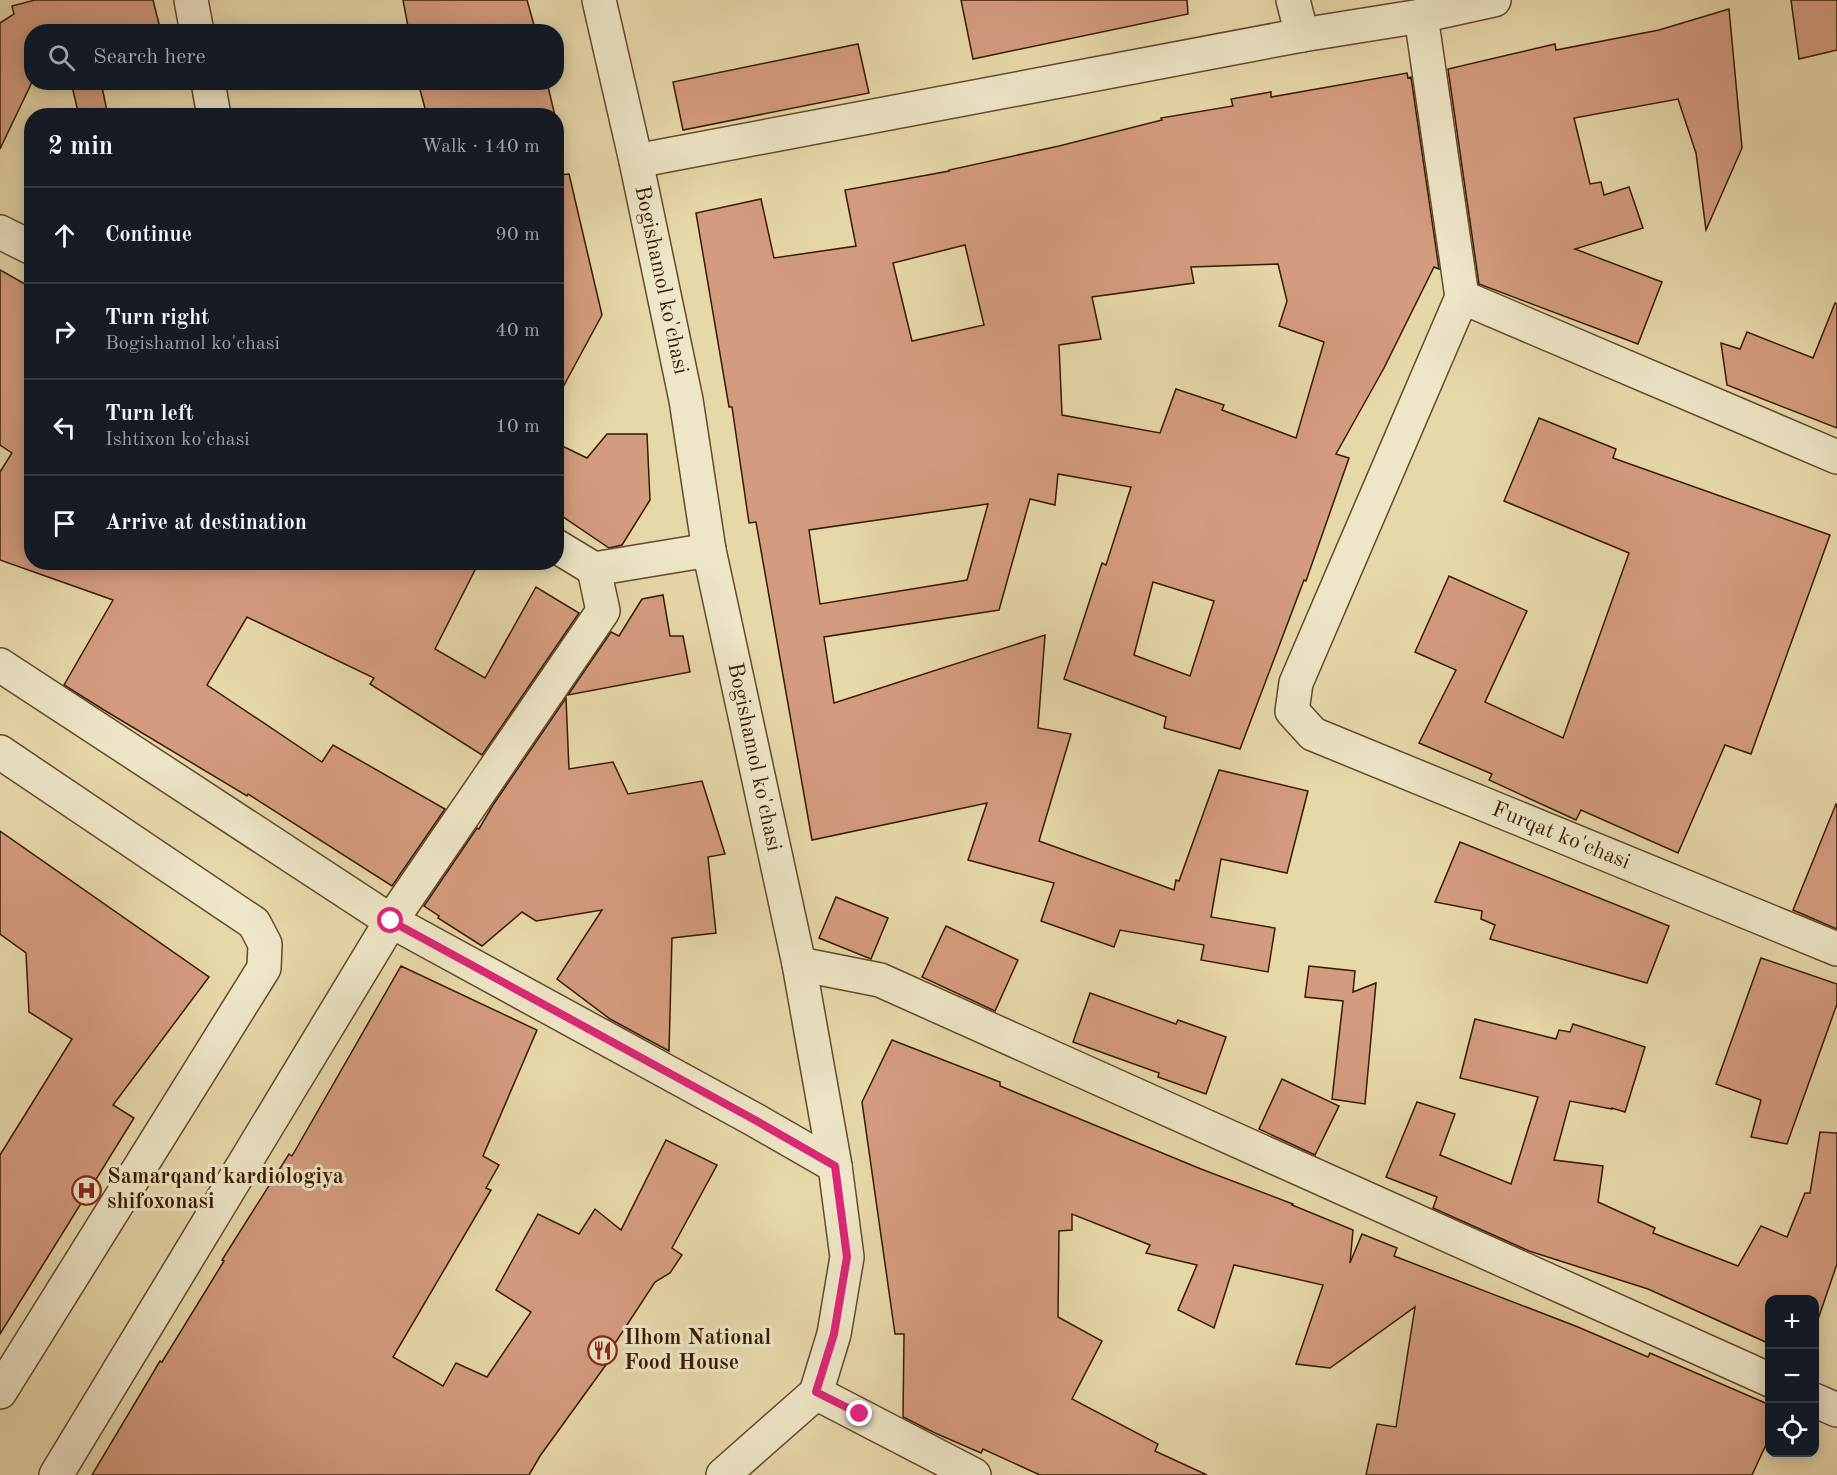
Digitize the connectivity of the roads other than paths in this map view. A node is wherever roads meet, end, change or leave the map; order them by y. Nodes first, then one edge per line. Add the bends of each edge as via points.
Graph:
1 (191, 0) edge
2 (599, 0) edge
3 (1293, 0) edge
4 (1494, 0) edge
5 (1421, 16) junction
6 (196, 24) edge
7 (1302, 35) junction
8 (209, 90) edge
9 (213, 108) edge
10 (636, 161) junction
11 (0, 232) edge
12 (24, 244) edge
13 (1462, 297) junction
14 (1837, 457) edge
15 (709, 550) junction
16 (564, 551) edge
17 (594, 568) junction
18 (0, 665) edge
19 (0, 752) edge
20 (391, 921) junction
21 (1837, 949) edge
22 (799, 964) junction
23 (835, 1166) junction
24 (1765, 1378) edge
25 (0, 1392) edge
26 (816, 1392) junction
27 (1819, 1402) edge
28 (1837, 1410) edge
29 (56, 1475) edge
30 (723, 1475) edge
31 (974, 1475) edge

1 - 6 street
2 - 10 street, Bogishamol ko'chasi
3 - 7 street
4 - 5 street
5 - 7 street
5 - 13 street
7 - 10 street
8 - 9 street
10 - 15 street, Bogishamol ko'chasi via 686,400
11 - 12 street
13 - 14 street
13 - 21 street, Furqat ko'chasi via 1296,682 1292,711 1313,734
15 - 17 street
15 - 22 street, Bogishamol ko'chasi
16 - 17 street
17 - 20 street via 603,611
18 - 20 street
19 - 25 street via 254,923 265,944 264,968
20 - 23 street
20 - 29 street
22 - 23 street, Bogishamol ko'chasi
22 - 24 street via 880,980
23 - 26 street, Bogishamol ko'chasi via 847,1257 834,1334
26 - 30 street
26 - 31 street
27 - 28 street

